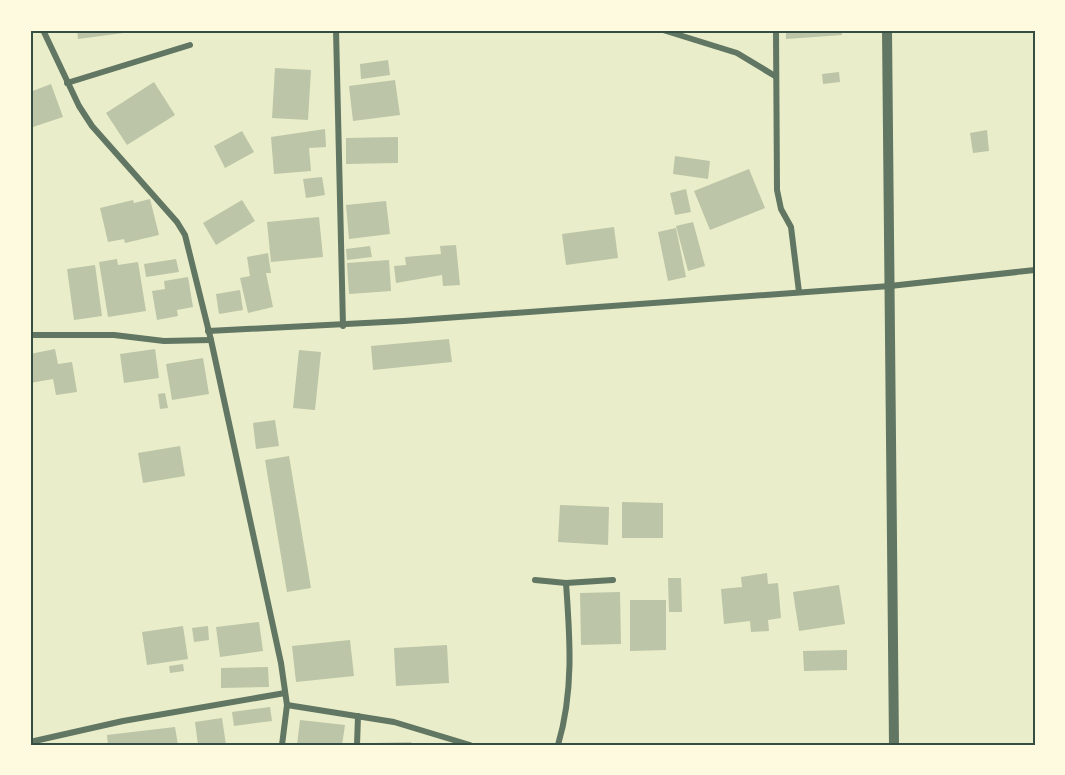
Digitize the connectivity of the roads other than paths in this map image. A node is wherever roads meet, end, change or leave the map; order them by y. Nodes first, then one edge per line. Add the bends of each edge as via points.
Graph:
1 (43, 30) edge
2 (336, 30) edge
3 (663, 30) edge
4 (776, 30) edge
5 (887, 30) edge
6 (190, 45) dead end
7 (775, 76) junction
8 (68, 83) junction
9 (1035, 270) edge
10 (890, 286) junction
11 (799, 292) junction
12 (343, 326) junction
13 (208, 331) junction
14 (30, 335) edge
15 (211, 340) junction
16 (535, 580) dead end
17 (614, 580) dead end
18 (566, 583) junction
19 (285, 693) junction
20 (287, 705) junction
21 (358, 716) junction
22 (30, 742) edge
23 (282, 745) edge
24 (357, 745) edge
25 (470, 745) edge
26 (558, 745) edge
27 (894, 745) edge

1 - 8 street
2 - 12 street
3 - 7 street via 737,53
4 - 7 street
5 - 10 street
6 - 8 street
7 - 11 street via 777,190 781,209 792,227
8 - 13 street via 92,126 185,235
9 - 10 street
10 - 11 street
10 - 27 street
11 - 12 street
12 - 13 street
13 - 15 street
14 - 15 street
15 - 19 street
16 - 18 street
17 - 18 street
18 - 26 street via 570,690
19 - 20 street
19 - 22 street via 123,720
20 - 21 street
20 - 23 street
21 - 24 street
21 - 25 street via 394,722

